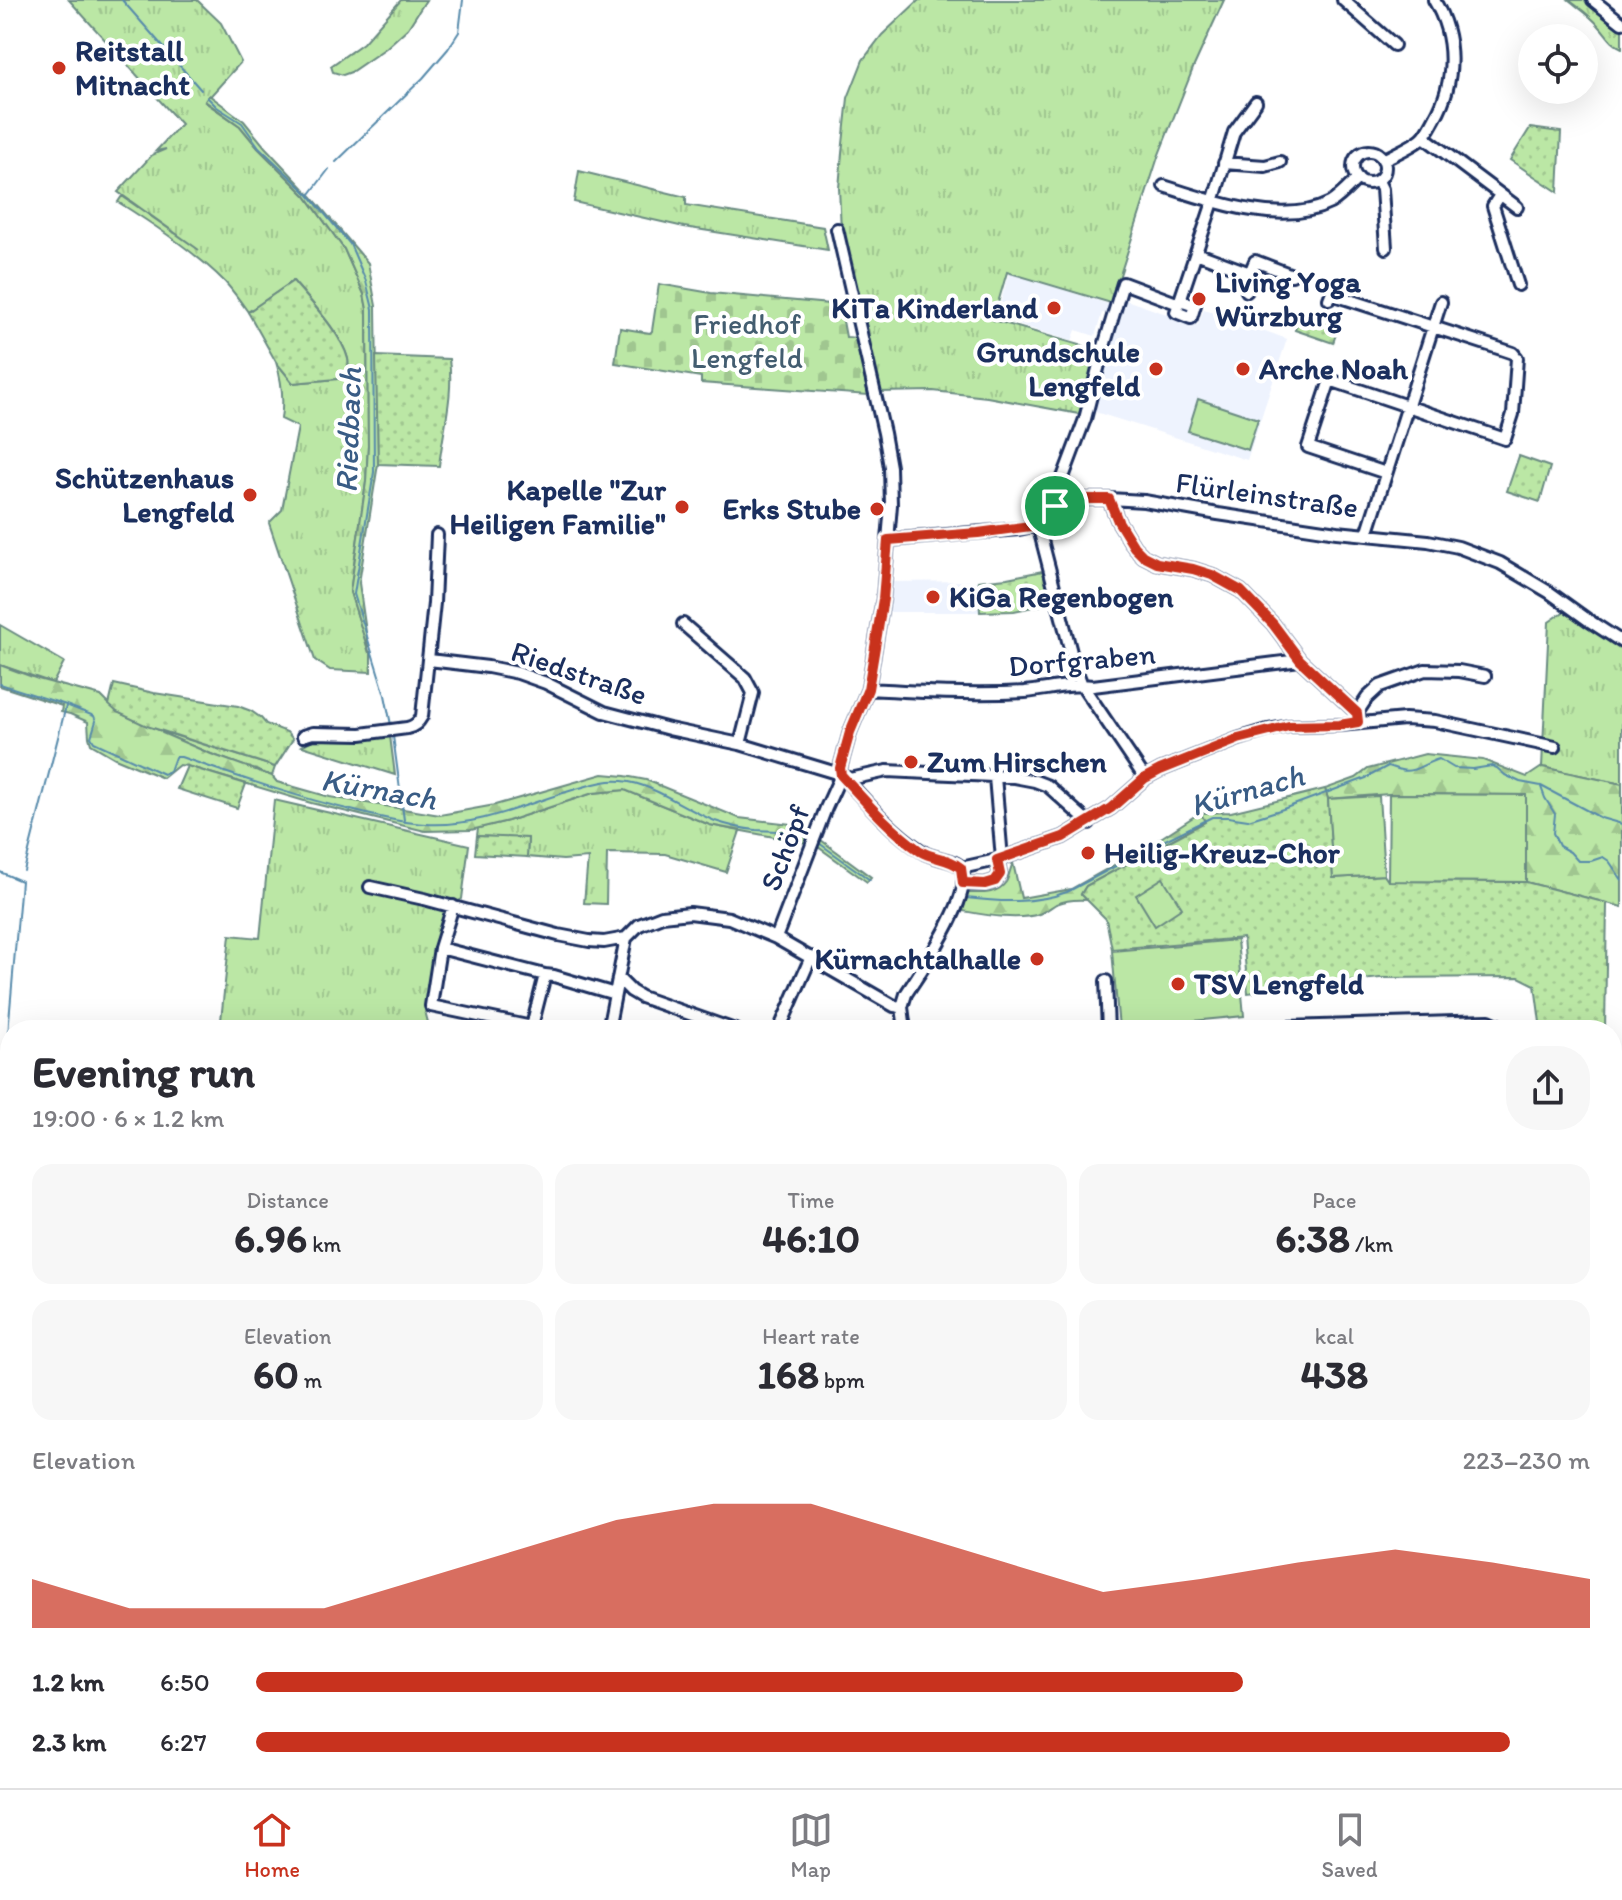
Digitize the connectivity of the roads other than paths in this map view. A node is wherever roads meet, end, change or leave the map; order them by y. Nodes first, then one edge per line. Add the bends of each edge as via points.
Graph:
1 (1343, 0) edge
2 (1434, 0) edge
3 (1593, 0) edge
4 (1622, 23) edge
5 (1394, 45) dead end
6 (1256, 102) dead end
7 (1424, 137) junction
8 (1383, 160) junction
9 (1280, 162) dead end
10 (1224, 163) junction
11 (1358, 178) junction
12 (1378, 181) junction
13 (1164, 186) dead end
14 (1500, 195) junction
15 (1213, 202) junction
16 (1517, 207) dead end
17 (837, 229) dead end
18 (1386, 248) dead end
19 (1196, 253) junction
20 (1250, 273) junction
21 (1292, 275) dead end
22 (1518, 285) dead end
23 (1247, 291) dead end
24 (1329, 299) dead end
25 (1441, 302) dead end
26 (1433, 327) junction
27 (1408, 406) junction
28 (1386, 473) junction
29 (1109, 499) junction
30 (1055, 506) junction
31 (1038, 525) junction
32 (1367, 534) junction
33 (437, 535) dead end
34 (888, 540) junction
35 (683, 624) dead end
36 (1622, 642) edge
37 (429, 660) junction
38 (1300, 660) junction
39 (1485, 676) dead end
40 (1082, 685) junction
41 (868, 689) junction
42 (1357, 718) junction
43 (303, 736) dead end
44 (740, 744) junction
45 (1555, 747) dead end
46 (841, 775) junction
47 (995, 777) junction
48 (1145, 778) junction
49 (1089, 823) junction
50 (1000, 860) junction
51 (961, 868) junction
52 (963, 883) junction
53 (370, 887) dead end
54 (453, 906) junction
55 (626, 938) junction
56 (776, 938) junction
57 (440, 948) junction
58 (811, 957) junction
59 (545, 975) junction
60 (618, 978) junction
61 (1106, 981) dead end
62 (615, 994) junction
63 (902, 1007) junction
64 (492, 1020) edge
65 (534, 1020) edge
66 (610, 1020) edge
67 (707, 1020) edge
68 (783, 1020) edge
69 (904, 1020) edge
70 (1108, 1020) edge
71 (403, 1788) edge
72 (453, 1788) edge

1 - 5 street
2 - 7 street via 1450,37 1450,78
3 - 4 street
6 - 10 street via 1234,132
7 - 8 street
7 - 14 street
8 - 11 street via 1372,152 1359,155 1354,165
8 - 12 street via 1385,171
9 - 10 street
10 - 15 street
11 - 12 street
11 - 15 street via 1333,201 1301,212
12 - 18 street
13 - 15 street
14 - 16 street
14 - 22 street via 1493,206
15 - 19 street
17 - 34 street, Schöpf via 890,467
19 - 20 street
19 - 30 street via 1179,302 1123,283
20 - 21 street via 1255,261
20 - 23 street
24 - 26 street via 1331,294
25 - 26 street
26 - 27 street
26 - 27 street via 1513,353 1513,414 1505,439
27 - 28 street
27 - 28 street via 1330,380 1308,447
28 - 32 street
29 - 30 street, Flürleinstraße
29 - 32 street, Flürleinstraße
29 - 38 street via 1143,556 1212,575 1241,591
30 - 31 street
31 - 34 street
31 - 40 street
32 - 36 street, Flürleinstraße via 1428,541 1500,563
33 - 37 street
34 - 41 street, Schöpf
35 - 44 street via 750,685 753,693
37 - 43 street via 422,716 413,727
37 - 44 street, Riedstraße via 518,673 604,712
38 - 40 street, Dorfgraben
38 - 42 street
39 - 42 street via 1425,670 1380,686
40 - 41 street, Dorfgraben via 974,693
40 - 48 street
41 - 46 street, Schöpf via 850,732
42 - 45 street via 1435,721
42 - 48 street via 1339,725 1268,730
44 - 46 street, Riedstraße
46 - 47 street via 850,779 887,771
46 - 51 street via 912,845
46 - 56 street, Schöpf
47 - 49 street via 1048,786
47 - 50 street
48 - 49 street
49 - 50 street
50 - 51 street
50 - 52 street via 995,881
51 - 52 street
52 - 63 street via 949,927
53 - 54 street
54 - 55 street via 589,941
54 - 57 street
55 - 56 street via 650,920 690,913 729,918
55 - 60 street
56 - 58 street
57 - 59 street
57 - 64 street via 431,1006
58 - 63 street
58 - 68 street
59 - 62 street
59 - 65 street
60 - 62 street
60 - 67 street via 641,997
61 - 70 street
62 - 66 street
63 - 69 street
71 - 72 highway

